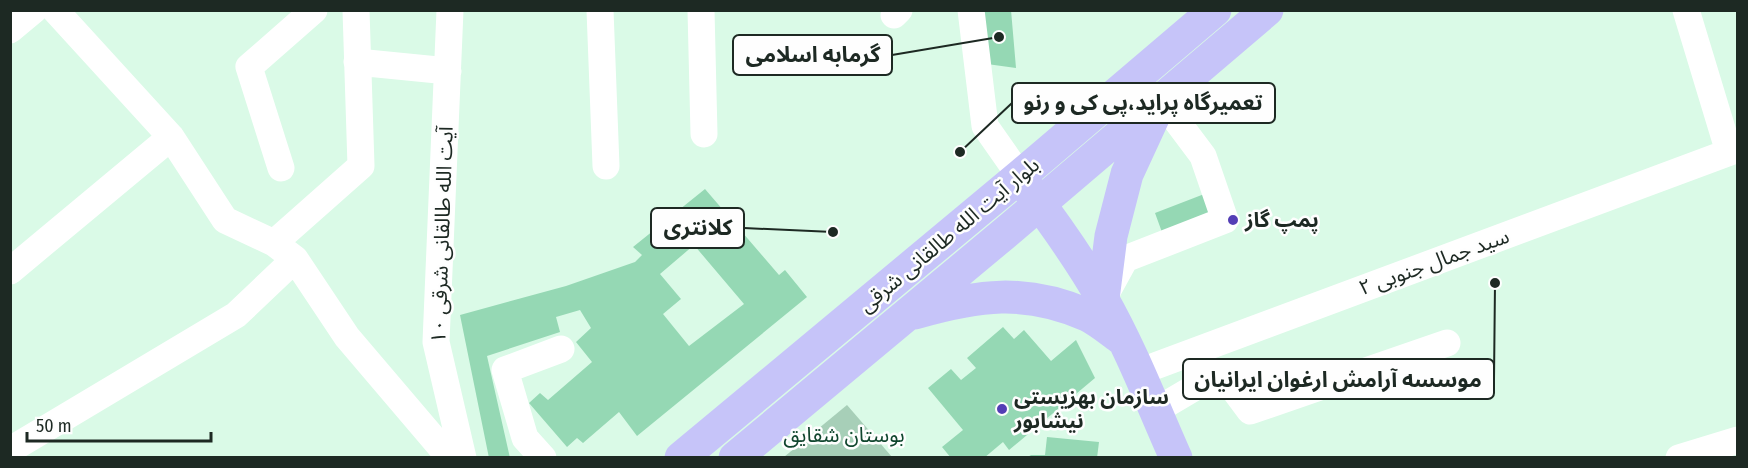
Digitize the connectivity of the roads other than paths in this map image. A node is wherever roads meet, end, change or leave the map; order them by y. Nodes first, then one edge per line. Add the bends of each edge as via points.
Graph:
1 (34, 10) edge
2 (55, 10) edge
3 (314, 10) edge
4 (356, 10) edge
5 (450, 10) edge
6 (600, 10) edge
7 (701, 10) edge
8 (971, 10) edge
9 (1215, 10) edge
10 (1267, 10) edge
11 (1686, 10) edge
12 (10, 30) edge
13 (357, 62) junction
14 (448, 71) junction
15 (1161, 100) junction
16 (704, 134) dead end
17 (171, 137) junction
18 (1733, 150) edge
19 (606, 166) dead end
20 (281, 168) dead end
21 (1020, 176) junction
22 (1040, 203) junction
23 (274, 243) junction
24 (295, 259) junction
25 (10, 271) edge
26 (1103, 299) junction
27 (903, 317) junction
28 (1123, 340) junction
29 (1447, 343) dead end
30 (561, 349) dead end
31 (1139, 372) junction
32 (1155, 411) junction
33 (1737, 440) edge
34 (10, 450) edge
35 (450, 458) edge
36 (463, 458) edge
37 (543, 458) edge
38 (681, 458) edge
39 (735, 458) edge
40 (1176, 458) edge
41 (1679, 458) edge

1 - 12 street
2 - 17 street
3 - 20 street via 249,67
4 - 13 street
5 - 14 street, آیت الله طالقانی شرقی ۱۰
6 - 19 street
7 - 16 street
8 - 21 street via 985,126
9 - 21 main road, بلوار آیت الله طالقانی شرقی
10 - 15 main road, بلوار آیت الله طالقانی شرقی
11 - 18 street
13 - 14 street
13 - 23 street via 361,166
14 - 36 street, آیت الله طالقانی شرقی ۱۰ via 436,342
15 - 22 main road, بلوار آیت الله طالقانی شرقی
15 - 26 main road via 1127,174 1111,236
15 - 26 street via 1203,156 1225,220 1125,259
17 - 23 street via 225,220
17 - 25 street
18 - 31 street, سید جمال جنوبی ۲
21 - 22 main road
21 - 38 main road, بلوار آیت الله طالقانی شرقی
22 - 26 main road
22 - 27 main road, بلوار آیت الله طالقانی شرقی
23 - 24 street
24 - 34 street via 236,315
24 - 35 street via 347,337
26 - 28 main road
27 - 28 main road via 984,297 1020,298 1050,302 1089,316
27 - 39 main road, بلوار آیت الله طالقانی شرقی
28 - 31 main road
29 - 32 street via 1250,411 1221,372
30 - 37 street via 505,370 525,438
31 - 32 main road
32 - 40 main road
33 - 41 street

